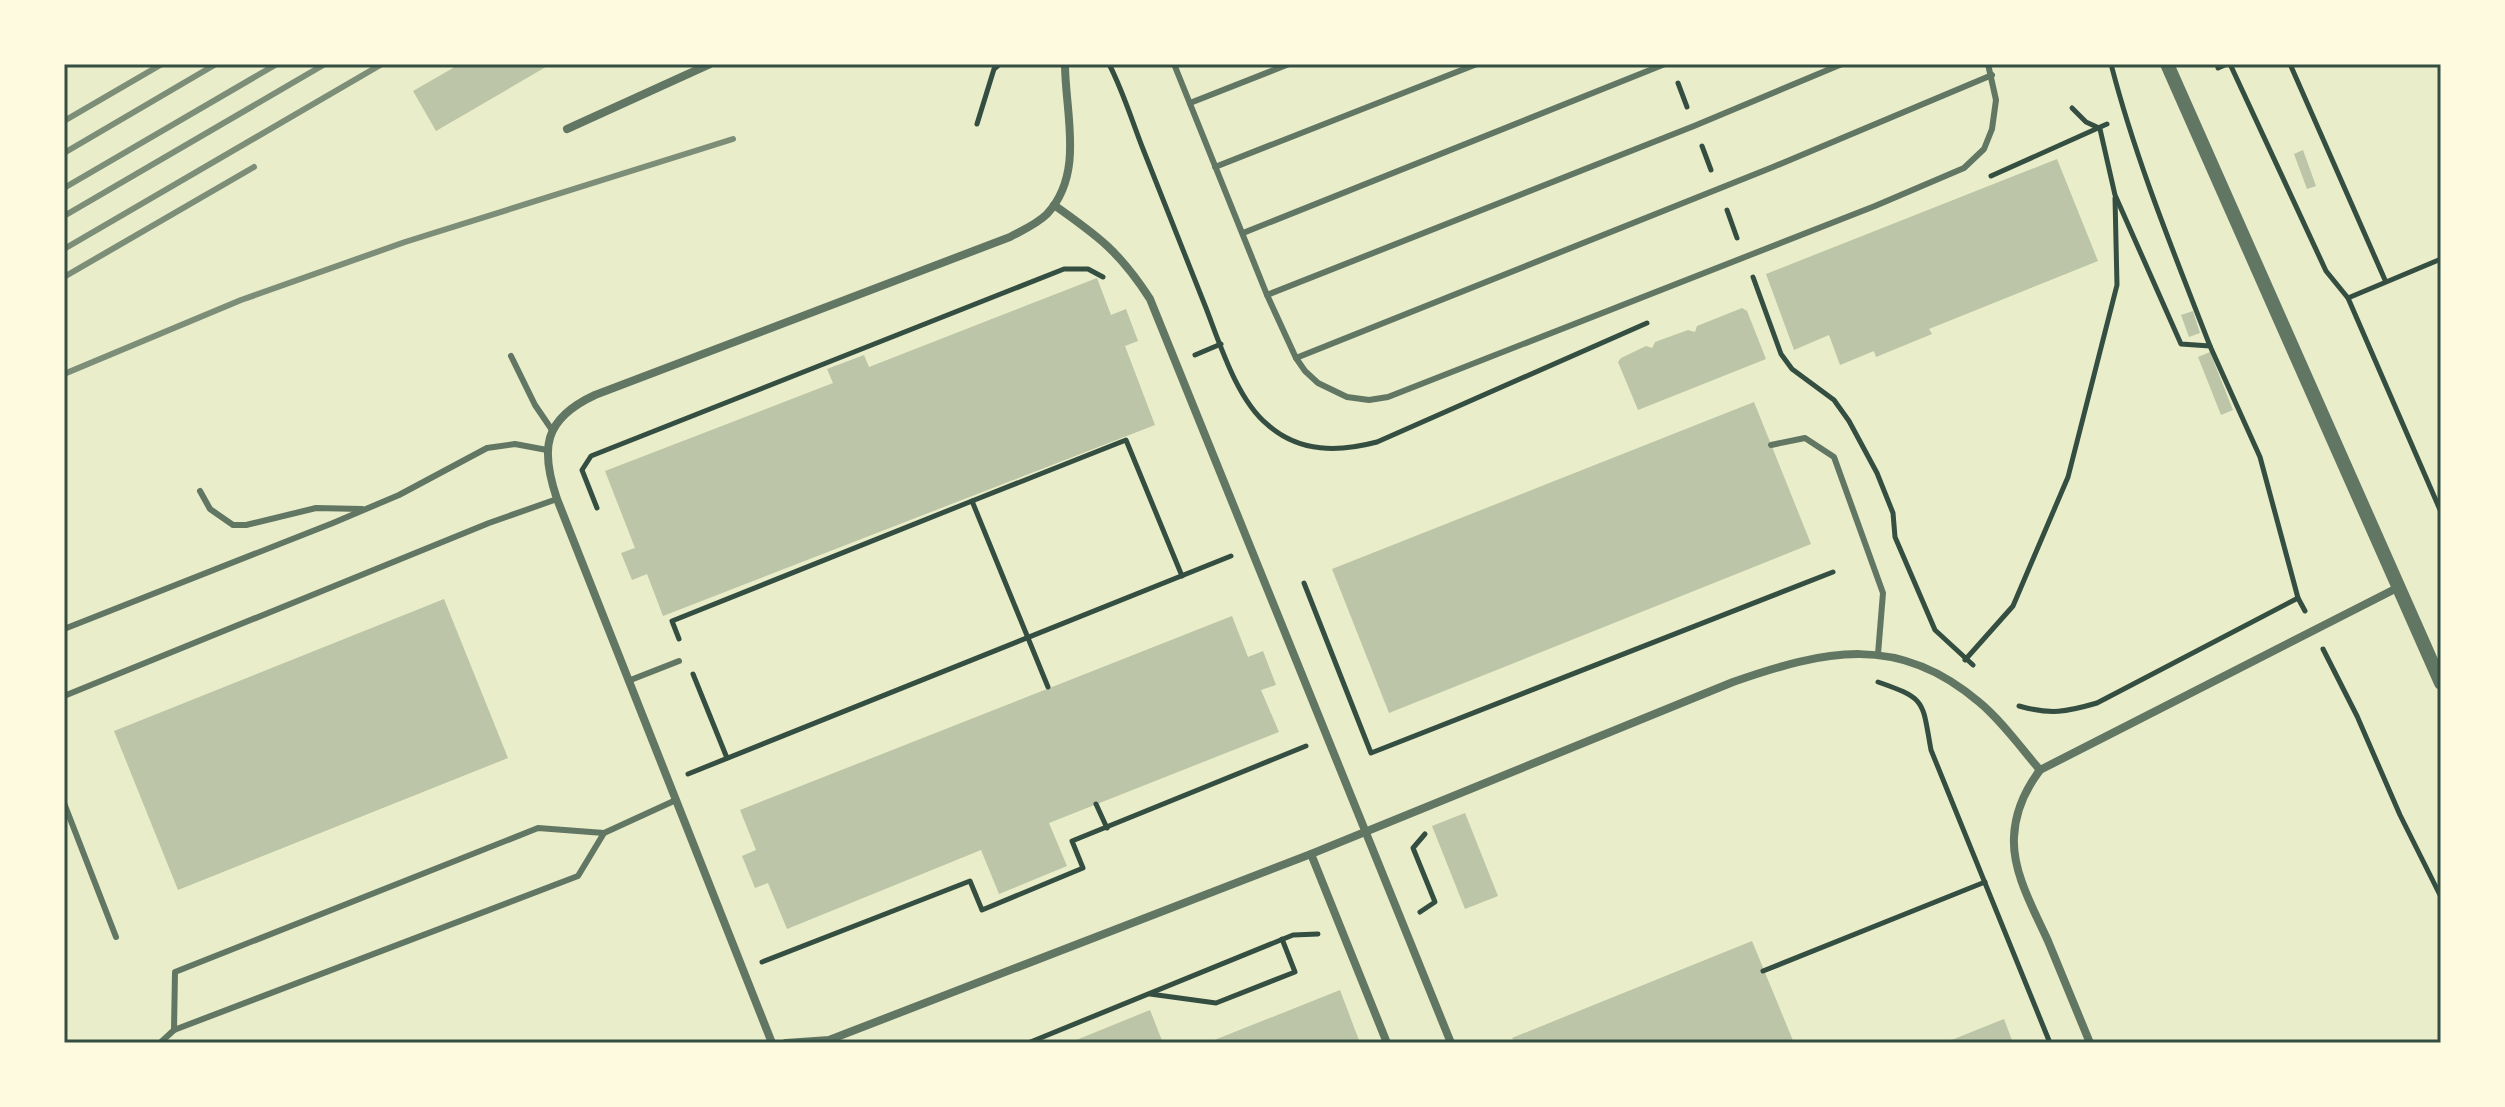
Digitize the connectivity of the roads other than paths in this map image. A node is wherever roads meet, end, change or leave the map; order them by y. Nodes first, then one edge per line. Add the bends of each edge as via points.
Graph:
1 (710, 64) edge
2 (1065, 64) edge
3 (1174, 64) edge
4 (1289, 64) edge
5 (1477, 64) edge
6 (1665, 64) edge
7 (1842, 64) edge
8 (1988, 64) edge
9 (2167, 64) edge
10 (1992, 75) junction
11 (1190, 103) junction
12 (567, 129) dead end
13 (1215, 167) junction
14 (1054, 205) junction
15 (1243, 233) junction
16 (1267, 295) junction
17 (511, 356) dead end
18 (1296, 358) junction
19 (552, 430) junction
20 (1771, 445) dead end
21 (547, 450) junction
22 (200, 491) dead end
23 (557, 499) junction
24 (365, 510) junction
25 (2397, 588) junction
26 (64, 629) edge
27 (1878, 654) junction
28 (679, 661) dead end
29 (628, 681) junction
30 (2441, 683) edge
31 (64, 696) edge
32 (2040, 770) junction
33 (676, 800) junction
34 (64, 803) edge
35 (1365, 832) junction
36 (604, 833) junction
37 (1311, 854) junction
38 (116, 937) dead end
39 (174, 1030) junction
40 (829, 1042) edge
41 (160, 1043) edge
42 (772, 1043) edge
43 (786, 1043) edge
44 (1387, 1043) edge
45 (1451, 1043) edge
46 (2090, 1043) edge

1 - 12 street
2 - 14 street via 1071,139 1068,174
3 - 11 lane
4 - 11 lane
5 - 13 lane
6 - 15 lane
7 - 16 lane
8 - 10 lane
9 - 25 street
10 - 18 lane
10 - 18 lane via 1996,110 1979,156 1964,168 1875,206 1388,397 1347,397 1318,383
11 - 13 lane
13 - 15 lane
14 - 19 street via 1010,237 595,395 569,409
14 - 35 street via 1113,249 1150,299
15 - 16 lane
16 - 18 lane
17 - 19 lane
19 - 21 street
20 - 27 lane via 1805,438 1834,457 1883,593
21 - 23 street
21 - 24 lane via 515,444 487,448
22 - 24 lane via 210,509 233,525 316,508
23 - 29 street
23 - 31 lane
24 - 26 lane
25 - 30 street
25 - 32 street
27 - 32 street via 1909,661 1981,702
27 - 35 street via 1833,654 1773,668
28 - 29 lane
29 - 33 street
32 - 46 street via 2020,804 2015,854
33 - 36 lane
33 - 42 street
34 - 38 lane
35 - 37 street
35 - 45 street
36 - 39 lane via 578,876
36 - 39 lane via 538,828 175,972
37 - 40 street
37 - 44 street
39 - 41 lane
40 - 43 street

